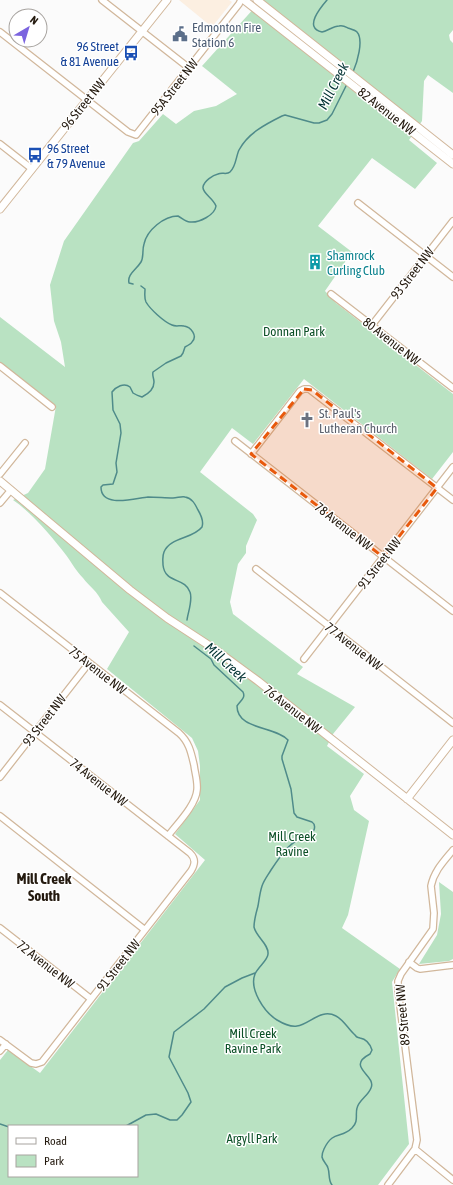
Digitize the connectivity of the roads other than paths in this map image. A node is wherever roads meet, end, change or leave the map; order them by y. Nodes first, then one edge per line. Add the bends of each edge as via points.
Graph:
1 (102, 0) edge
2 (167, 0) edge
3 (241, 0) edge
4 (244, 0) edge
5 (257, 0) edge
6 (267, 13) junction
7 (142, 31) junction
8 (0, 32) edge
9 (189, 68) junction
10 (87, 100) junction
11 (420, 133) junction
12 (0, 144) edge
13 (453, 155) edge
14 (453, 164) edge
15 (32, 168) junction
16 (358, 203) dead end
17 (0, 209) edge
18 (453, 221) edge
19 (426, 256) junction
20 (453, 277) edge
21 (332, 294) dead end
22 (372, 325) junction
23 (0, 366) edge
24 (453, 388) edge
25 (52, 407) dead end
26 (235, 441) dead end
27 (25, 443) dead end
28 (251, 454) junction
29 (453, 467) edge
30 (0, 474) edge
31 (0, 481) edge
32 (437, 488) junction
33 (11, 490) junction
34 (453, 500) edge
35 (0, 503) edge
36 (383, 557) junction
37 (256, 569) dead end
38 (0, 593) edge
39 (453, 611) edge
40 (330, 626) junction
41 (304, 659) dead end
42 (89, 663) junction
43 (0, 705) edge
44 (453, 723) edge
45 (35, 732) junction
46 (453, 740) edge
47 (0, 777) edge
48 (407, 799) junction
49 (0, 816) edge
50 (453, 835) edge
51 (168, 836) junction
52 (453, 850) edge
53 (194, 861) joint
54 (0, 928) edge
55 (145, 930) junction
56 (409, 962) junction
57 (453, 965) edge
58 (91, 999) junction
59 (0, 1040) edge
60 (6, 1044) junction
61 (0, 1051) edge
62 (415, 1149) junction
63 (453, 1180) edge
64 (388, 1185) edge

1 - 7 street
2 - 7 street, 96 Street NW
3 - 9 street, 95A Street NW
4 - 6 street, 82 Avenue NW
5 - 6 street, 82 Avenue NW
6 - 11 street, 82 Avenue NW
7 - 9 street
7 - 10 street, 96 Street NW
8 - 10 street
9 - 10 street, 95A Street NW via 136,135 128,132
10 - 15 street, 96 Street NW
11 - 13 street, 82 Avenue NW
11 - 14 street, 82 Avenue NW
12 - 15 street
15 - 17 street, 96 Street NW
16 - 19 street
18 - 19 street, 93 Street NW
19 - 20 street
19 - 22 street, 93 Street NW
21 - 22 street, 80 Avenue NW
22 - 24 street, 80 Avenue NW
23 - 25 street
26 - 28 street, 78 Avenue NW
27 - 30 street
28 - 32 street via 300,391 306,388 312,390
28 - 36 street, 78 Avenue NW
29 - 32 street, 91 Street NW
31 - 33 street, 76 Avenue NW
32 - 34 street
32 - 36 street, 91 Street NW
33 - 35 street
33 - 48 street, 76 Avenue NW via 130,590 213,648
36 - 39 street, 78 Avenue NW
36 - 40 street, 91 Street NW
37 - 40 street, 77 Avenue NW
38 - 42 street, 75 Avenue NW
40 - 41 street, 91 Street NW
40 - 44 street, 77 Avenue NW
42 - 45 street, 93 Street NW
42 - 51 street, 75 Avenue NW via 187,741 191,750 196,794 188,810
43 - 45 street, 74 Avenue NW
45 - 47 street, 93 Street NW
45 - 51 street, 74 Avenue NW
46 - 48 street
48 - 50 street, 76 Avenue NW
49 - 55 street
51 - 53 street, 74 Avenue NW via 191,854
52 - 56 street, 89 Street NW via 436,872 432,882 432,929
53 - 55 street, 91 Street NW via 191,871
54 - 58 street, 72 Avenue NW
55 - 58 street, 91 Street NW
56 - 57 street via 420,970
56 - 62 street, 89 Street NW via 400,978 398,990 417,1140
58 - 60 street, 91 Street NW via 40,1063 31,1063
59 - 60 street
60 - 61 street
62 - 63 street
62 - 64 street

